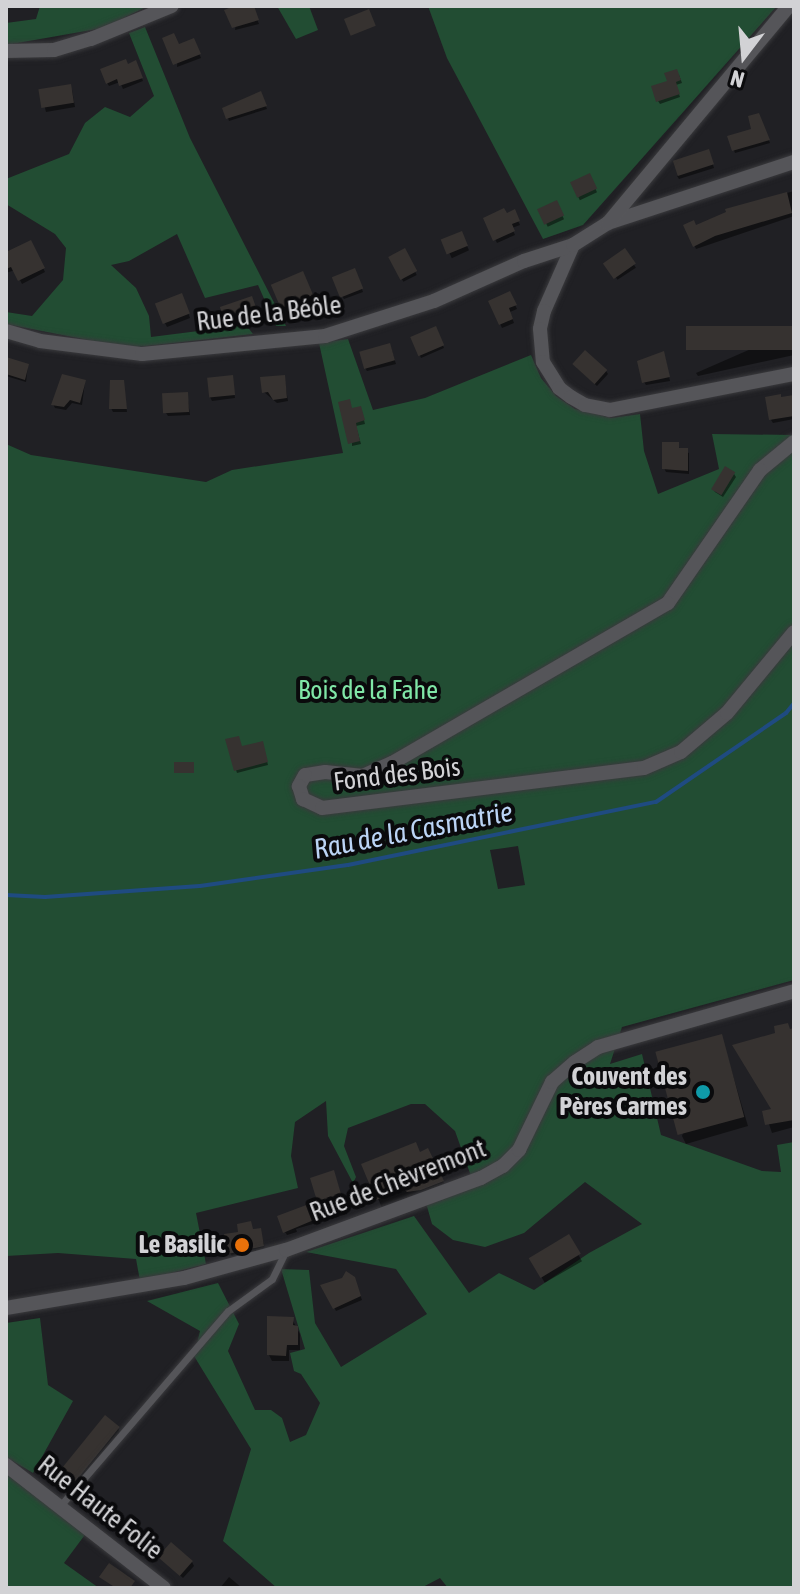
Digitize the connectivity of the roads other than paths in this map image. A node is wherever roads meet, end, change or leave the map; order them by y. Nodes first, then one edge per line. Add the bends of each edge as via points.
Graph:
1 (172, 6) edge
2 (789, 6) edge
3 (6, 51) edge
4 (794, 162) edge
5 (608, 223) junction
6 (573, 245) junction
7 (6, 331) edge
8 (794, 374) edge
9 (794, 442) edge
10 (794, 632) edge
11 (794, 991) edge
12 (286, 1250) junction
13 (6, 1308) edge
14 (6, 1465) edge
15 (60, 1506) junction
16 (164, 1588) edge

1 - 3 street via 54,50
2 - 5 street
4 - 5 street
5 - 6 street, Rue de la Béôle
6 - 7 street, Rue de la Béôle via 410,310 325,336 142,354 40,341
6 - 8 street via 540,329 543,362 571,397 610,410
9 - 10 street, Fond des Bois via 760,470 668,603 392,763 363,776 305,775 299,786 303,799 322,808 644,768 681,752 727,713
11 - 12 street, Rue de Chèvremont via 598,1047 552,1082 519,1150 503,1166
12 - 13 street, Rue de Chèvremont via 141,1288
12 - 15 lane via 272,1279 228,1311
14 - 15 street, Rue Haute Folie
15 - 16 street, Rue Haute Folie

